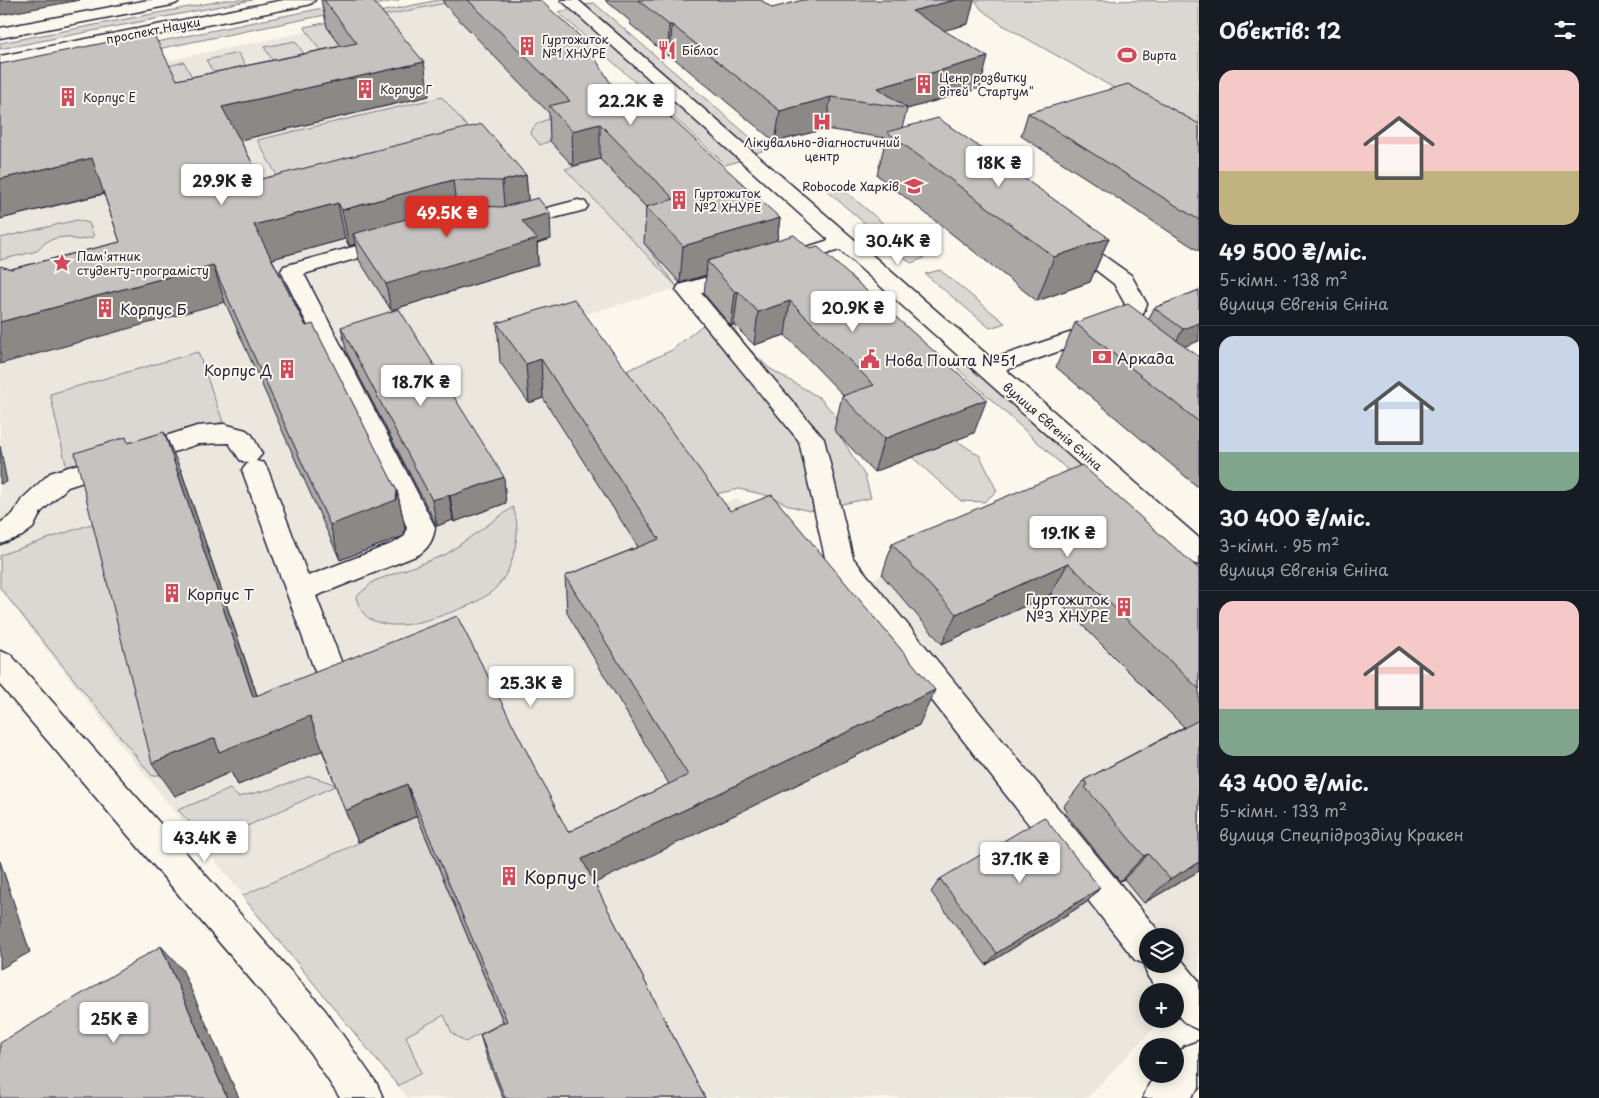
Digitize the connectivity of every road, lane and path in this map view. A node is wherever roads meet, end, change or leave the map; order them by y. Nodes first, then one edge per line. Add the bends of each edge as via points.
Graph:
1 (172, 0) edge
2 (307, 0) edge
3 (569, 0) edge
4 (0, 33) edge
5 (0, 60) edge
6 (578, 206) dead end
7 (496, 224) edge
8 (1051, 227) edge
9 (412, 236) edge
10 (844, 242) junction
11 (1107, 328) junction
12 (1129, 344) edge
13 (987, 368) junction
14 (0, 534) edge
15 (1199, 554) edge
16 (299, 591) junction
17 (0, 664) edge
18 (332, 677) edge
19 (1139, 936) edge
20 (1168, 973) edge
21 (1199, 1011) edge
22 (1199, 1060) edge
23 (363, 1098) edge
24 (1163, 1098) edge

1 - 4 street, проспект Науки
2 - 5 street, проспект Науки
3 - 10 street, вулиця Євгенія Єніна
6 - 7 street via 505,225
8 - 11 street via 1123,280 1132,296 1136,304 1131,318
9 - 16 street via 292,271 421,527 421,537 416,544
10 - 13 street, вулиця Євгенія Єніна
10 - 19 street via 687,290 811,439 840,562
11 - 12 street
11 - 13 street
13 - 15 street, вулиця Євгенія Єніна
14 - 16 street via 23,521 31,506 59,480 197,435 224,433 244,441
16 - 18 street
17 - 23 street via 312,1024
20 - 21 street
22 - 24 street

